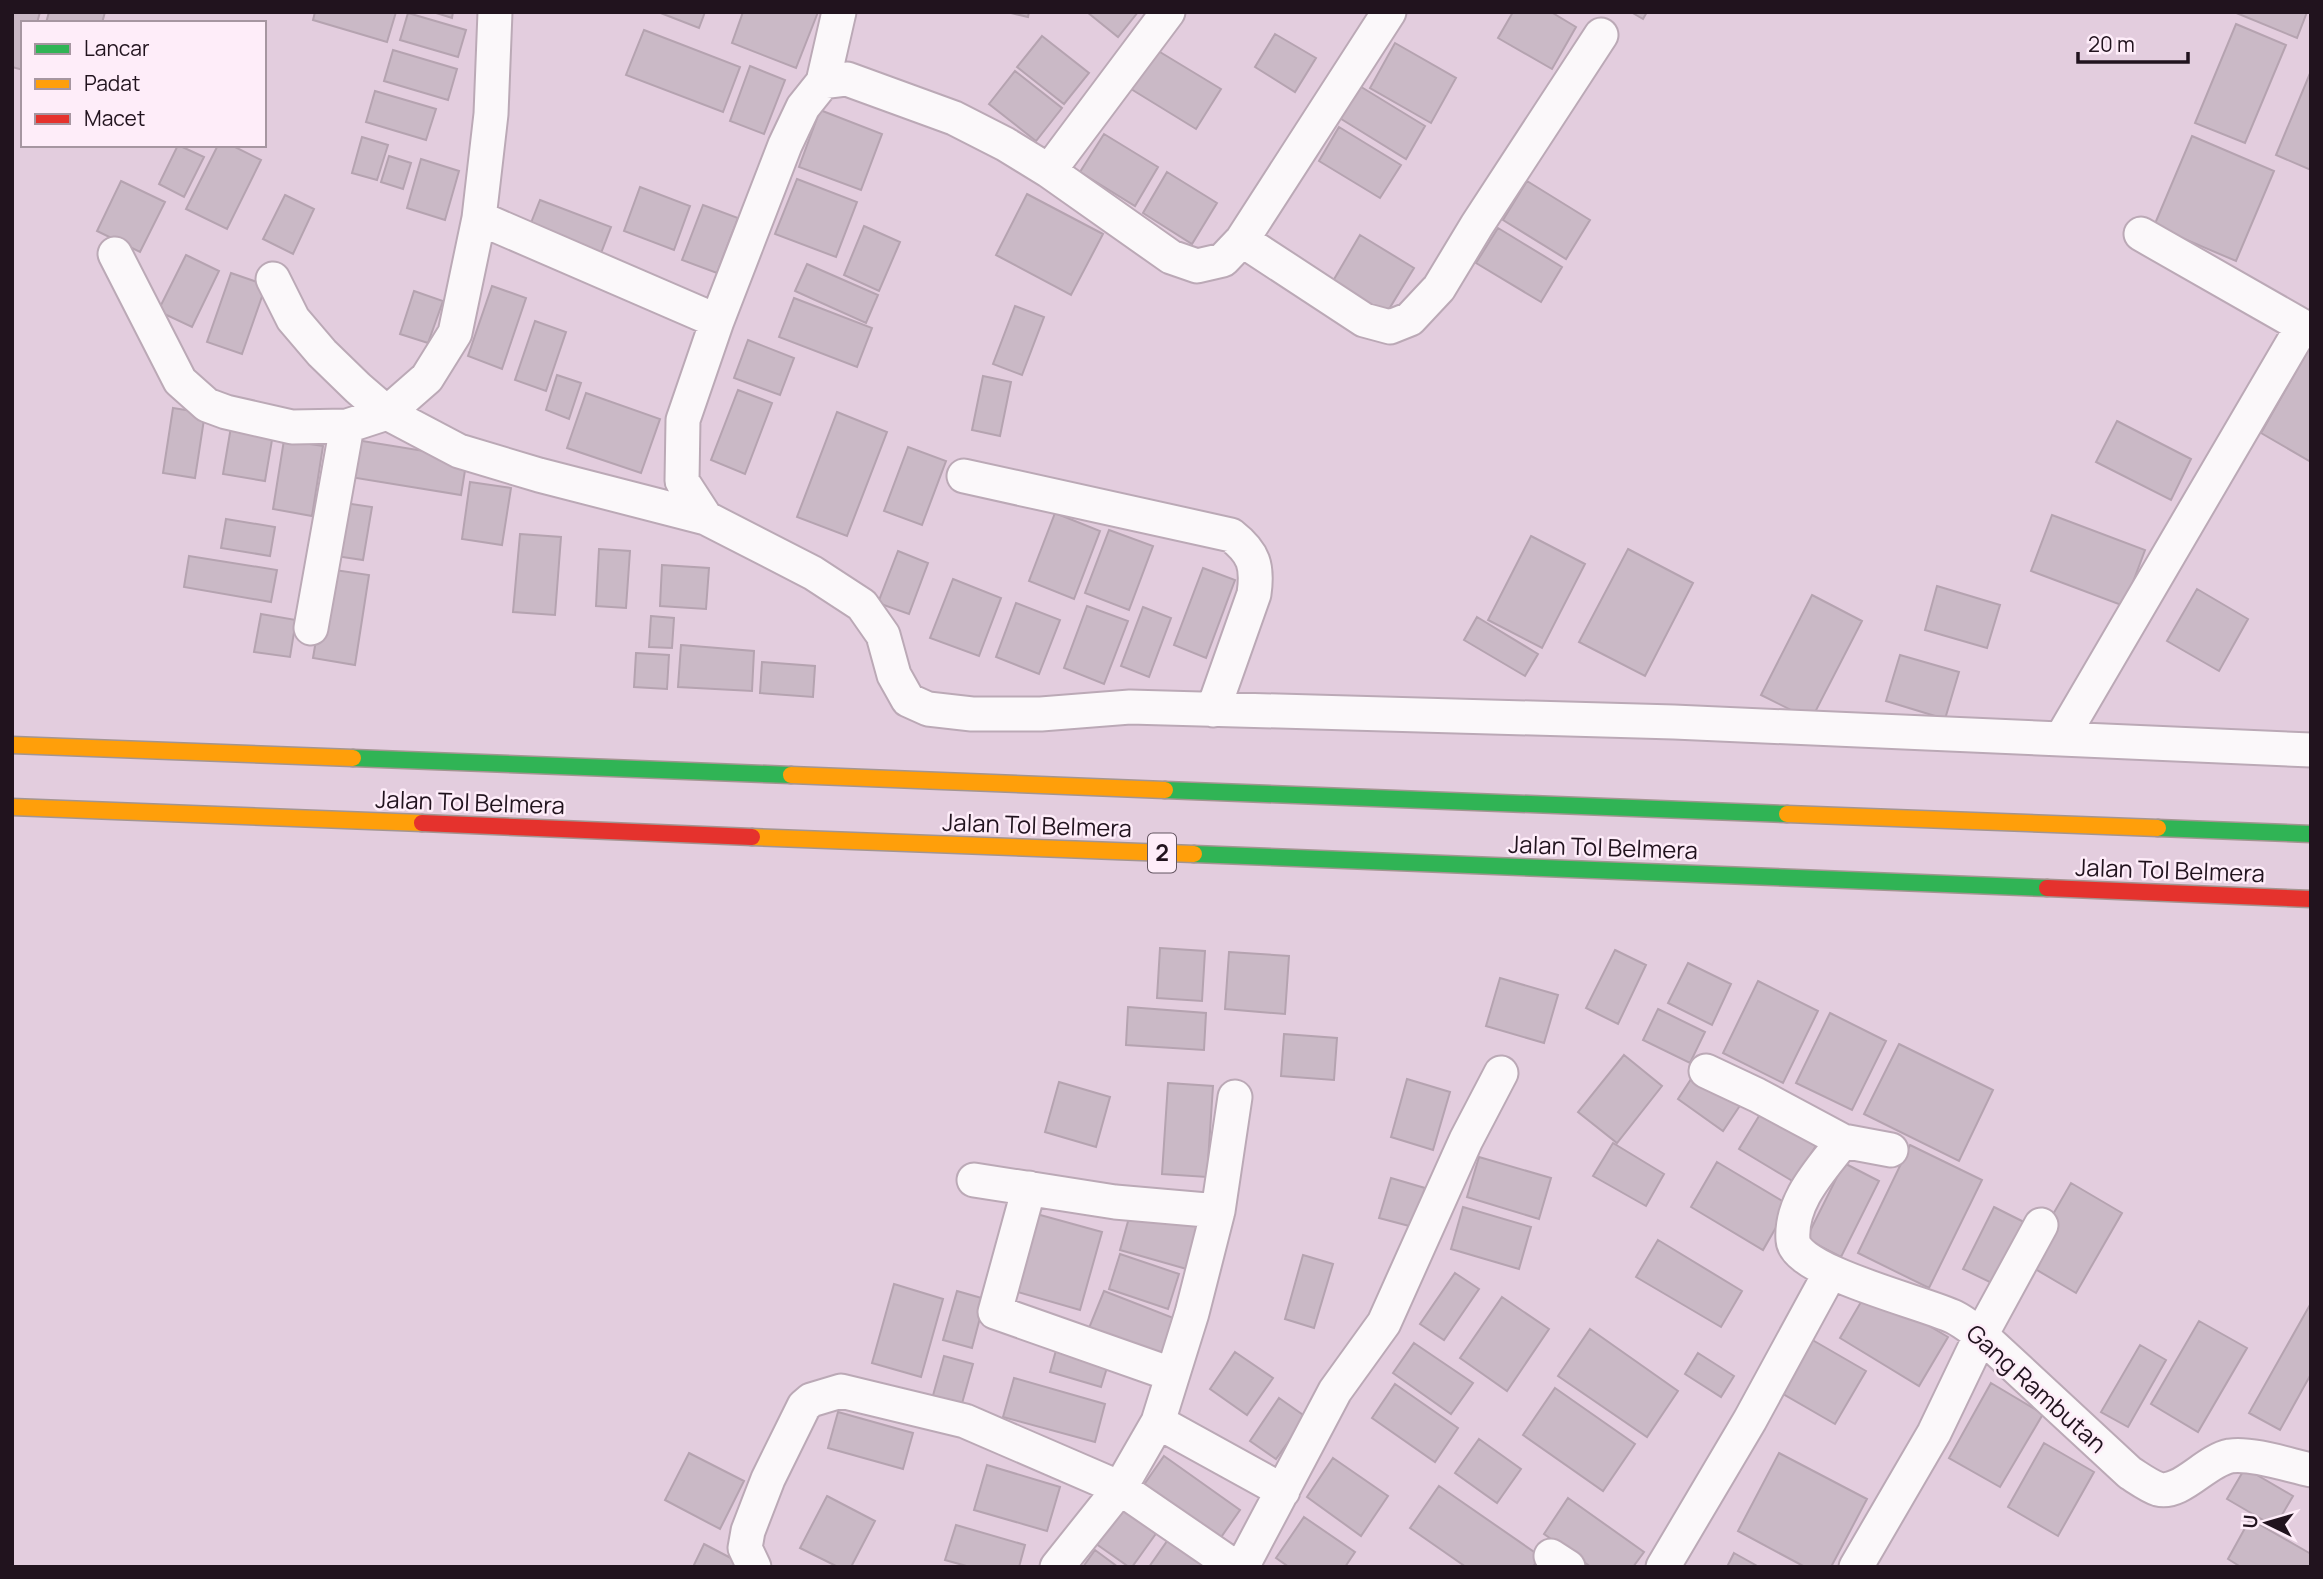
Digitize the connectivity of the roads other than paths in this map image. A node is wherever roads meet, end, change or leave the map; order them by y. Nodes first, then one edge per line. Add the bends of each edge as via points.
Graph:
1 (495, 12) edge
2 (839, 12) edge
3 (1168, 12) edge
4 (1389, 12) edge
5 (1601, 35) dead end
6 (823, 82) junction
7 (1049, 171) junction
8 (480, 218) junction
9 (2141, 234) dead end
10 (1242, 240) junction
11 (115, 254) dead end
12 (273, 279) dead end
13 (717, 321) junction
14 (2306, 329) edge
15 (387, 413) junction
16 (346, 426) junction
17 (964, 476) dead end
18 (706, 518) junction
19 (311, 628) dead end
20 (1213, 710) junction
21 (2061, 739) junction
22 (12, 745) edge
23 (2311, 750) edge
24 (12, 807) edge
25 (2311, 834) edge
26 (2311, 899) edge
27 (1706, 1071) dead end
28 (1501, 1073) dead end
29 (1235, 1097) dead end
30 (1843, 1141) junction
31 (1891, 1150) dead end
32 (974, 1180) dead end
33 (1029, 1188) junction
34 (1218, 1211) junction
35 (2041, 1225) dead end
36 (1830, 1273) junction
37 (1981, 1335) junction
38 (1171, 1374) junction
39 (1158, 1422) junction
40 (2311, 1470) edge
41 (1120, 1488) junction
42 (1283, 1491) junction
43 (754, 1567) edge
44 (1057, 1567) edge
45 (1235, 1567) edge
46 (1242, 1567) edge
47 (1663, 1567) edge
48 (1856, 1567) edge

1 - 8 street
2 - 6 street
3 - 7 street
4 - 10 street
5 - 10 street via 1439,288 1410,319 1390,327 1364,320
6 - 7 street via 847,79 954,118
6 - 13 street via 803,107 785,145
7 - 10 street via 1171,257 1196,266 1223,260
8 - 13 street
8 - 15 street via 455,333 427,378
9 - 14 street
11 - 16 street via 180,381 207,405 292,428
12 - 15 street via 293,319
13 - 18 street via 683,420 682,481
14 - 21 street
15 - 16 street
15 - 18 street via 459,451
16 - 19 street
17 - 20 street via 1231,535 1245,546 1257,574 1254,594
18 - 20 street via 813,573 862,605 883,635 894,675 908,700 928,709 972,714 1130,707
20 - 21 street via 1674,722
21 - 23 street
22 - 25 highway, Jalan Tol Belmera
24 - 26 highway, Jalan Tol Belmera / 2
27 - 30 street
28 - 42 street via 1384,1323 1335,1391
29 - 34 street
30 - 31 street
30 - 36 street, Gang Rambutan via 1805,1191 1794,1218 1793,1243 1801,1255
32 - 33 street
33 - 34 street via 1115,1202
33 - 38 street via 995,1312
34 - 38 street
35 - 37 street
36 - 37 street, Gang Rambutan via 1955,1317
36 - 47 street
37 - 40 street, Gang Rambutan via 2130,1473 2157,1489 2173,1490 2205,1466 2232,1456
37 - 48 street via 1934,1433
38 - 39 street
39 - 41 street
39 - 42 street
41 - 43 street via 965,1421 841,1391 804,1406 748,1531 745,1548
41 - 44 street
41 - 45 street
42 - 46 street

